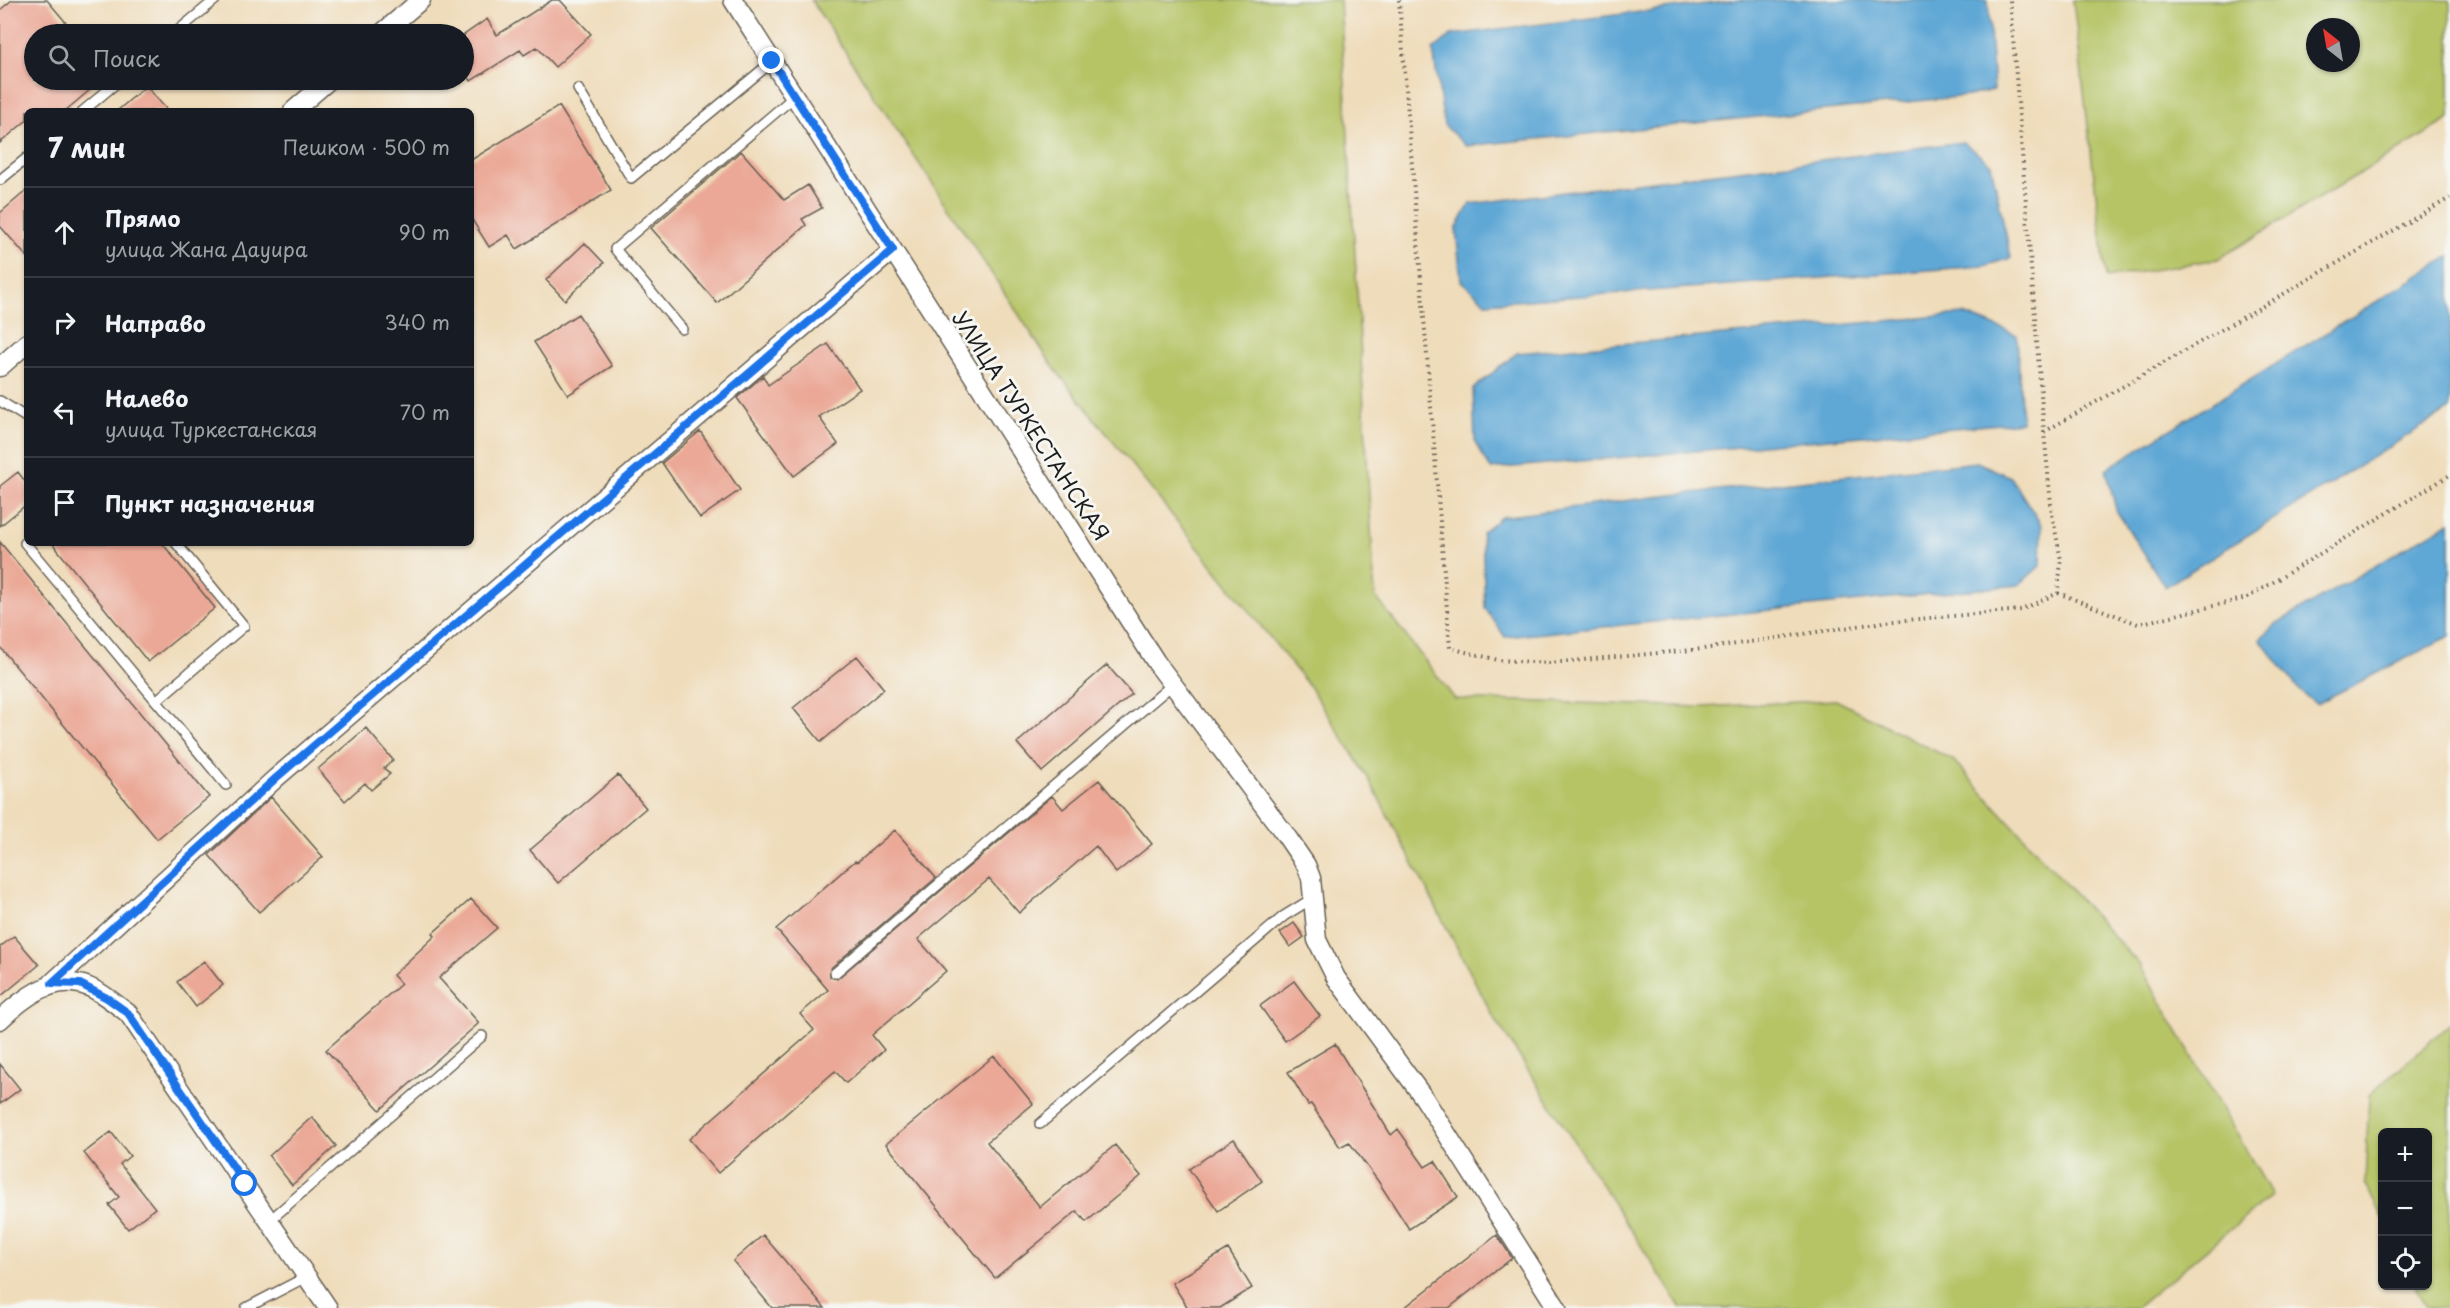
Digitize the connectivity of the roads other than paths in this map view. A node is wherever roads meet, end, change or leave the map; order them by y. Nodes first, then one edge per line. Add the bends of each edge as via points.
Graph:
1 (215, 0) edge
2 (421, 0) edge
3 (734, 0) edge
4 (186, 24) edge
5 (393, 24) edge
6 (772, 61) junction
7 (578, 89) dead end
8 (108, 90) edge
9 (317, 90) edge
10 (795, 96) junction
11 (87, 108) edge
12 (296, 108) edge
13 (24, 160) edge
14 (0, 180) edge
15 (893, 250) junction
16 (682, 329) dead end
17 (24, 346) edge
18 (0, 366) edge
19 (0, 401) edge
20 (24, 416) edge
21 (27, 546) edge
22 (178, 546) edge
23 (1173, 684) junction
24 (156, 701) junction
25 (226, 785) dead end
26 (1313, 898) junction
27 (835, 973) dead end
28 (52, 983) junction
29 (0, 1020) edge
30 (482, 1036) dead end
31 (1040, 1124) dead end
32 (269, 1221) junction
33 (306, 1277) junction
34 (246, 1308) edge
35 (328, 1308) edge
36 (1557, 1308) edge

1 - 4 lane
2 - 5 street
3 - 6 street, УЛИЦА ТУРКЕСТАНСКАЯ
6 - 7 lane via 631,178
6 - 10 street, УЛИЦА ТУРКЕСТАНСКАЯ
8 - 11 lane
9 - 12 street
10 - 15 street, УЛИЦА ТУРКЕСТАНСКАЯ
10 - 16 lane via 615,249
13 - 14 lane
15 - 23 street, УЛИЦА ТУРКЕСТАНСКАЯ
15 - 28 street via 276,778
17 - 18 street
19 - 20 lane
21 - 24 lane
22 - 24 lane via 244,626
23 - 26 street, УЛИЦА ТУРКЕСТАНСКАЯ via 1306,865
23 - 27 lane
24 - 25 lane
26 - 31 lane via 1284,916
26 - 36 street via 1317,940 1336,978 1424,1098
28 - 29 street via 13,1007
28 - 32 street via 80,984 128,1013
30 - 32 lane
32 - 33 street
33 - 34 lane
33 - 35 street

